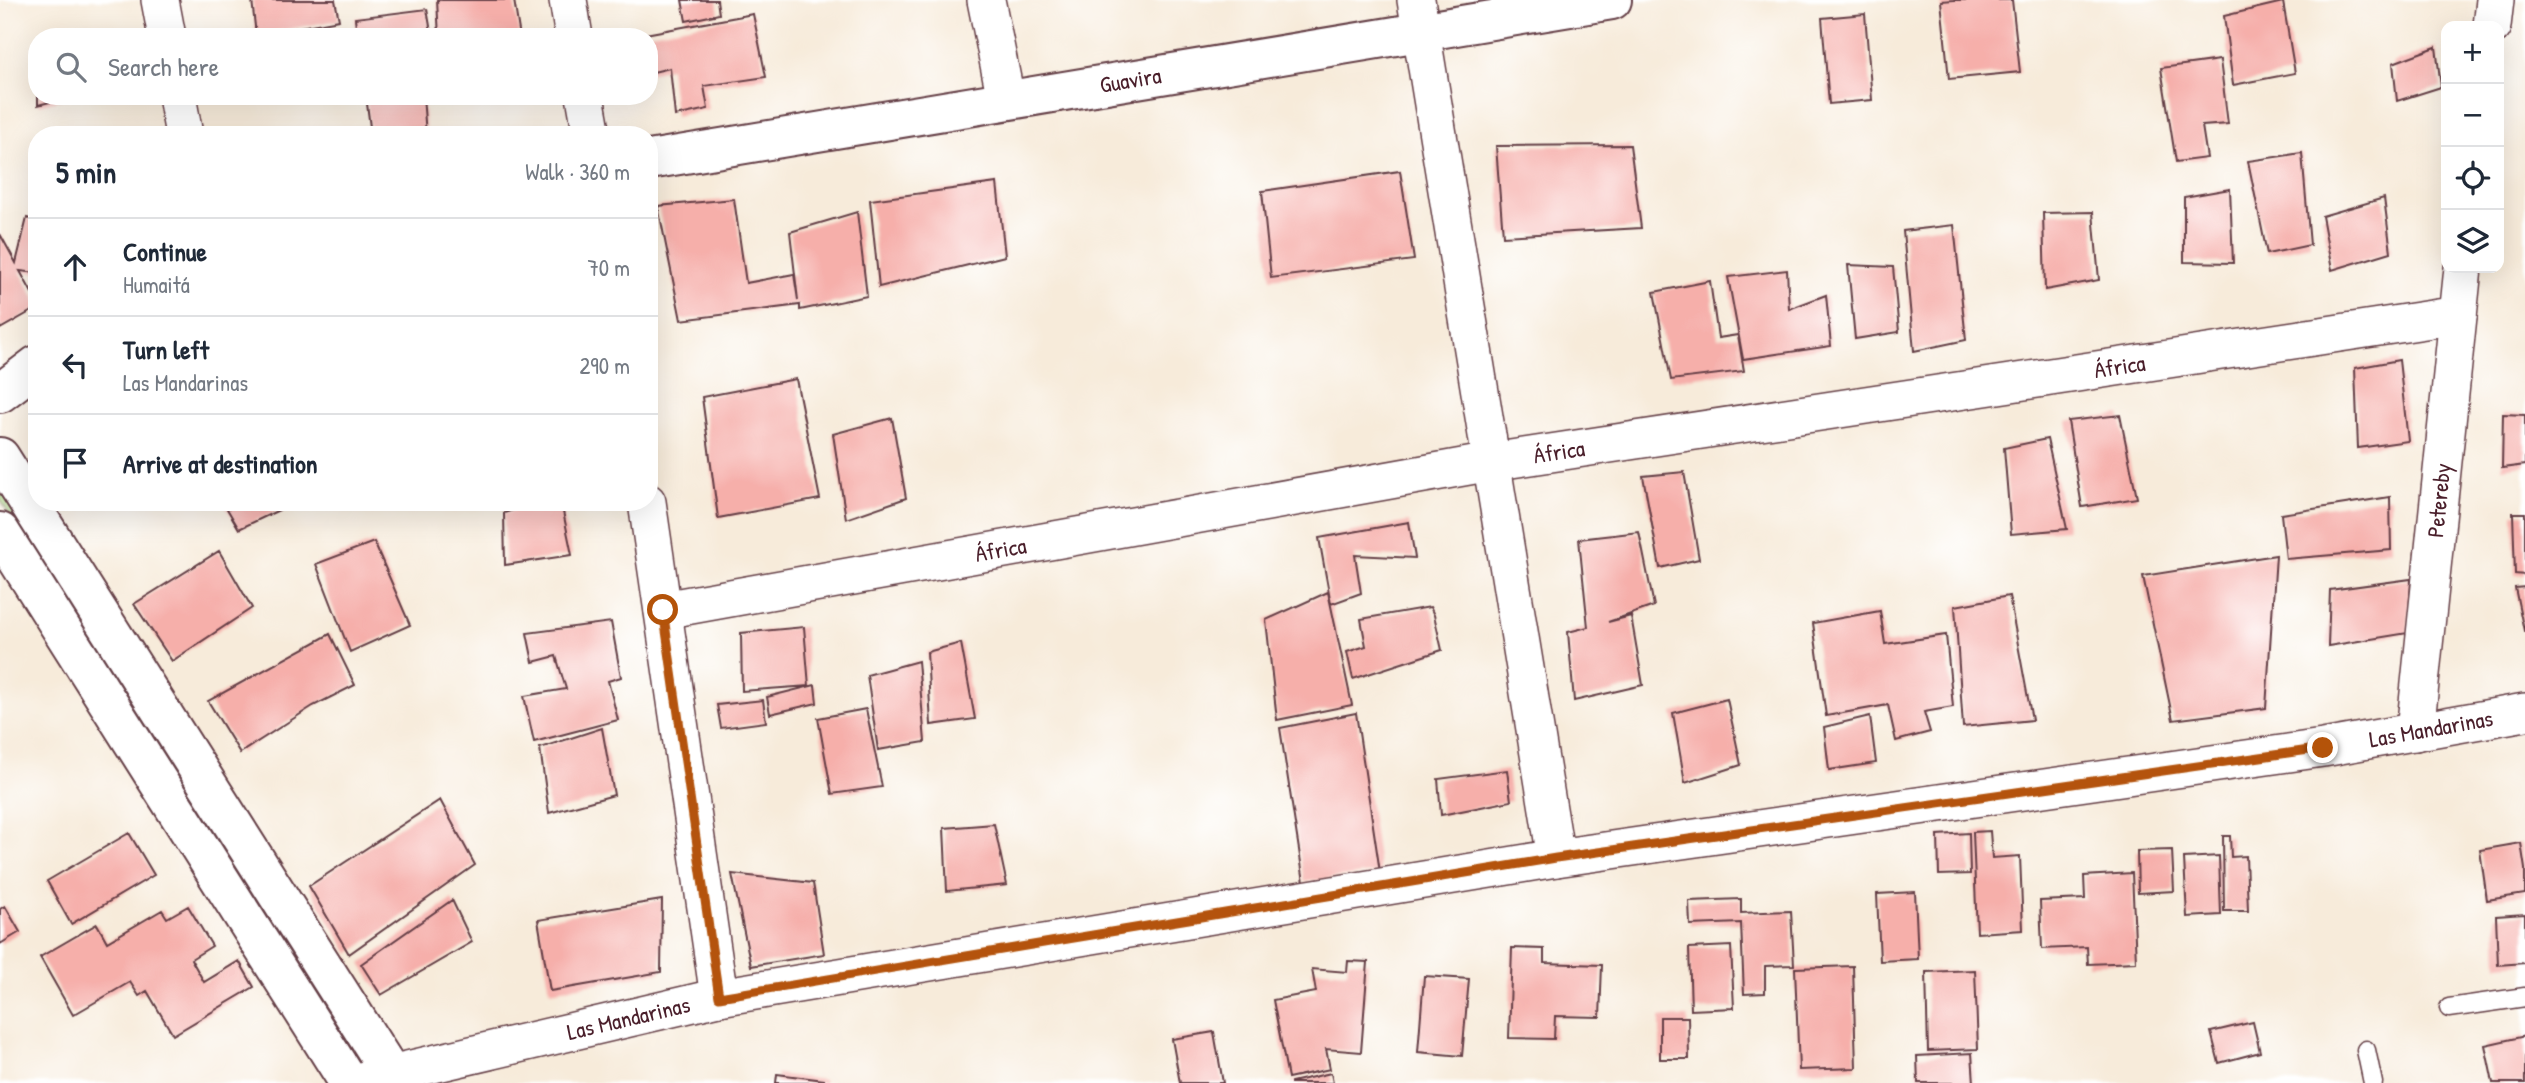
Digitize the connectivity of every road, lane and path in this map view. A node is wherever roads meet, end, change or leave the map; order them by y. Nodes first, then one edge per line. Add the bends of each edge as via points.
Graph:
1 (160, 0) edge
2 (568, 0) edge
3 (986, 0) edge
4 (1612, 0) edge
5 (2495, 0) edge
6 (1419, 15) edge
7 (2493, 21) edge
8 (165, 28) edge
9 (573, 28) edge
10 (1006, 99) junction
11 (179, 105) edge
12 (587, 105) edge
13 (182, 126) edge
14 (590, 126) edge
15 (658, 158) edge
16 (2462, 273) edge
17 (2458, 315) junction
18 (28, 372) edge
19 (0, 393) edge
20 (0, 457) edge
21 (1491, 462) junction
22 (28, 501) edge
23 (34, 511) edge
24 (648, 511) edge
25 (0, 531) edge
26 (663, 610) junction
27 (2525, 712) edge
28 (2415, 732) junction
29 (1556, 858) junction
30 (719, 997) junction
31 (2525, 997) edge
32 (2449, 1009) dead end
33 (2366, 1050) dead end
34 (394, 1079) edge
35 (350, 1083) edge
36 (2373, 1083) edge

1 - 8 street
2 - 9 street
3 - 10 street
4 - 6 main road, Guavira
5 - 7 street
6 - 10 main road, Guavira
6 - 21 street
10 - 15 main road, Guavira
11 - 13 street
12 - 14 street
16 - 17 street, Petereby
17 - 21 street, África
17 - 28 street, Petereby
18 - 19 main road
20 - 22 main road
21 - 26 street, África
21 - 29 street
23 - 34 main road
24 - 26 street
25 - 35 main road
26 - 30 street
27 - 28 street, Las Mandarinas
28 - 29 street, Las Mandarinas
29 - 30 street, Las Mandarinas
30 - 34 street, Las Mandarinas
31 - 32 lane
33 - 36 lane
34 - 35 street, Las Mandarinas

